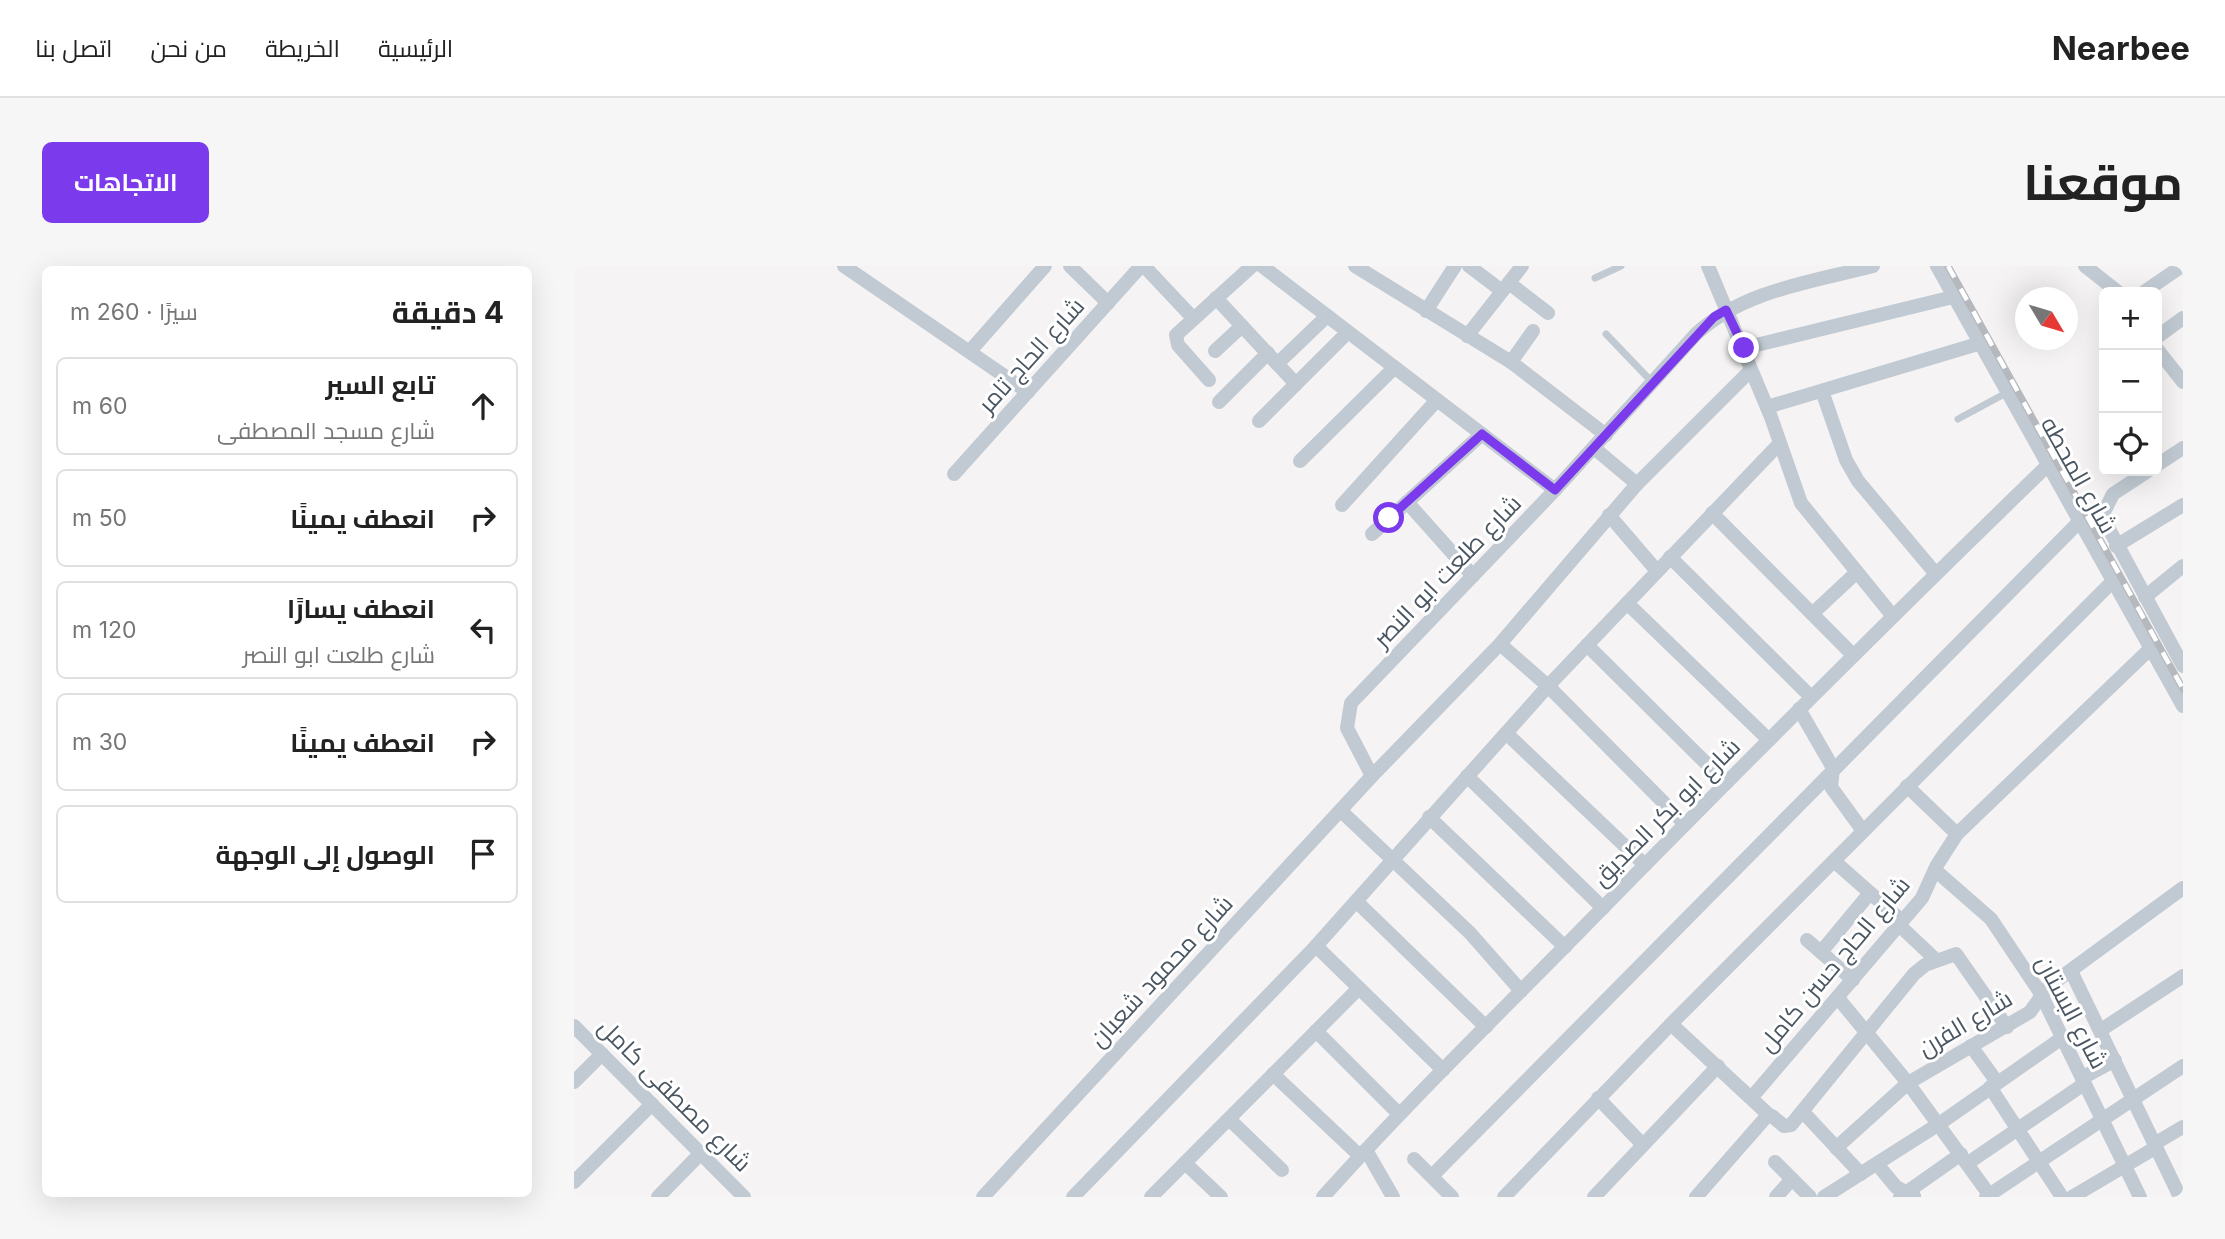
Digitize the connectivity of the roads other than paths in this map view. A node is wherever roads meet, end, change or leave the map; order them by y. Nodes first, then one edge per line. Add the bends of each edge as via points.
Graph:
1 (844, 266) edge
2 (1045, 266) edge
3 (1070, 266) edge
4 (1252, 266) edge
5 (1262, 266) edge
6 (1455, 266) edge
7 (1469, 266) edge
8 (1522, 266) edge
9 (1621, 266) edge
10 (1708, 266) edge
11 (1873, 266) edge
12 (1937, 266) edge
13 (2182, 266) edge
14 (1358, 267) edge
15 (1150, 268) edge
16 (2096, 269) edge
17 (1595, 278) dead end
18 (1505, 287) junction
19 (2113, 287) edge
20 (2151, 287) edge
21 (1954, 297) junction
22 (1216, 298) junction
23 (1108, 303) junction
24 (1726, 310) junction
25 (1426, 311) junction
26 (1548, 313) dead end
27 (1326, 317) junction
28 (1193, 318) junction
29 (2183, 318) edge
30 (1242, 326) junction
31 (1533, 331) dead end
32 (1347, 333) junction
33 (2162, 333) edge
34 (1606, 334) dead end
35 (1467, 336) junction
36 (1981, 343) junction
37 (1744, 348) junction
38 (971, 350) junction
39 (2158, 350) edge
40 (1215, 351) dead end
41 (1273, 359) junction
42 (1511, 362) junction
43 (1394, 368) junction
44 (1751, 370) junction
45 (2180, 372) edge
46 (1209, 380) dead end
47 (1653, 382) junction
48 (1296, 384) junction
49 (1822, 391) junction
50 (1028, 392) junction
51 (2008, 392) junction
52 (1437, 400) junction
53 (1219, 402) dead end
54 (1767, 407) junction
55 (1958, 419) dead end
56 (1259, 421) dead end
57 (1482, 434) junction
58 (1606, 435) junction
59 (1779, 444) junction
60 (1594, 448) junction
61 (2183, 448) edge
62 (1300, 461) dead end
63 (2162, 462) edge
64 (2048, 465) junction
65 (954, 474) dead end
66 (2140, 476) edge
67 (1637, 484) junction
68 (1555, 490) junction
69 (1407, 502) junction
70 (1342, 505) dead end
71 (2183, 505) edge
72 (1712, 513) junction
73 (1609, 515) junction
74 (2079, 522) junction
75 (1372, 534) dead end
76 (2116, 546) junction
77 (1671, 557) junction
78 (2183, 566) edge
79 (1657, 571) junction
80 (1857, 572) junction
81 (1936, 574) junction
82 (1473, 576) junction
83 (2113, 582) junction
84 (2145, 597) junction
85 (1627, 603) junction
86 (1812, 614) junction
87 (1892, 615) junction
88 (2183, 635) edge
89 (1500, 645) junction
90 (1587, 645) junction
91 (2171, 646) junction
92 (2151, 648) junction
93 (1853, 655) junction
94 (2183, 666) edge
95 (1548, 686) junction
96 (1811, 697) junction
97 (2183, 706) edge
98 (1799, 709) junction
99 (1506, 733) junction
100 (1769, 740) junction
101 (1833, 768) junction
102 (1373, 776) junction
103 (1467, 776) junction
104 (1726, 783) junction
105 (1907, 786) junction
106 (1341, 811) junction
107 (1429, 817) junction
108 (1685, 824) junction
109 (1863, 831) junction
110 (1957, 834) junction
111 (1392, 859) junction
112 (1834, 861) junction
113 (1645, 865) junction
114 (1936, 870) junction
115 (2183, 888) edge
116 (1870, 893) junction
117 (1356, 901) junction
118 (1603, 908) junction
119 (1900, 923) junction
120 (1807, 940) dead end
121 (1316, 946) junction
122 (1565, 947) junction
123 (1821, 952) junction
124 (1936, 960) junction
125 (2071, 971) junction
126 (2183, 976) edge
127 (1853, 979) junction
128 (1359, 988) junction
129 (1521, 991) junction
130 (2041, 995) junction
131 (1838, 998) junction
132 (1671, 1024) junction
133 (574, 1026) edge
134 (1486, 1027) junction
135 (2007, 1027) junction
136 (2101, 1030) junction
137 (1315, 1031) junction
138 (1866, 1033) junction
139 (2062, 1038) junction
140 (1971, 1046) junction
141 (602, 1054) junction
142 (2115, 1060) junction
143 (1718, 1066) junction
144 (2183, 1066) edge
145 (1443, 1070) junction
146 (1273, 1074) junction
147 (2083, 1081) junction
148 (574, 1082) edge
149 (1908, 1083) junction
150 (1993, 1085) junction
151 (1752, 1097) junction
152 (1598, 1098) junction
153 (2135, 1100) junction
154 (652, 1104) junction
155 (1803, 1112) junction
156 (1399, 1114) junction
157 (1770, 1116) junction
158 (1229, 1119) junction
159 (2101, 1121) junction
160 (1939, 1125) junction
161 (2183, 1127) edge
162 (2016, 1128) junction
163 (1643, 1145) junction
164 (2155, 1146) junction
165 (1836, 1148) junction
166 (701, 1153) junction
167 (1363, 1153) junction
168 (1964, 1158) junction
169 (1414, 1159) dead end
170 (1774, 1162) dead end
171 (2039, 1162) junction
172 (1185, 1163) junction
173 (1877, 1164) junction
174 (2123, 1166) junction
175 (1282, 1170) dead end
176 (1860, 1174) junction
177 (1432, 1176) junction
178 (2177, 1179) edge
179 (1792, 1180) junction
180 (574, 1182) edge
181 (1330, 1194) edge
182 (1907, 1195) edge
183 (1989, 1196) edge
184 (659, 1197) edge
185 (744, 1197) edge
186 (983, 1197) edge
187 (1073, 1197) edge
188 (1151, 1197) edge
189 (1221, 1197) edge
190 (1393, 1197) edge
191 (1452, 1197) edge
192 (1504, 1197) edge
193 (1594, 1197) edge
194 (1696, 1197) edge
195 (1776, 1197) edge
196 (1810, 1197) edge
197 (1824, 1197) edge
198 (2062, 1197) edge
199 (2072, 1197) edge
200 (2140, 1197) edge
201 (2180, 1197) edge

1 - 38 street
2 - 38 street
3 - 23 street
4 - 22 street
5 - 27 street
6 - 25 street
7 - 18 street
8 - 18 street
9 - 17 lane
10 - 24 street
11 - 24 street, شارع طلعت ابو النصر via 1758,296
12 - 21 street, شارع المحطه
13 - 20 street
14 - 25 street
15 - 23 street, شارع الحاج تامر
15 - 28 street
16 - 19 street
18 - 26 street
18 - 35 street
21 - 36 street, شارع المحطه
21 - 37 street
22 - 28 street
22 - 30 street
23 - 50 street, شارع الحاج تامر
24 - 37 street
24 - 47 street, شارع طلعت ابو النصر via 1696,334
25 - 35 street
27 - 32 street
27 - 41 street
28 - 46 street via 1178,332 1176,342
29 - 33 street
30 - 40 street
30 - 41 street
31 - 42 street
32 - 43 street
32 - 48 street
34 - 47 lane
35 - 42 street
36 - 49 street
36 - 51 street, شارع المحطه
37 - 44 street
38 - 50 street
39 - 45 street
41 - 48 street
41 - 53 street
42 - 58 street
43 - 52 street
43 - 62 street
44 - 54 street
44 - 67 street, شارع محمود شعبان
47 - 58 street, شارع طلعت ابو النصر
48 - 56 street
49 - 54 street
49 - 81 street via 1858,481
50 - 65 street, شارع الحاج تامر
51 - 55 lane
51 - 64 street, شارع المحطه
52 - 57 street
52 - 70 street
54 - 59 street
57 - 68 street
57 - 69 street
58 - 60 street, شارع طلعت ابو النصر
59 - 72 street
59 - 80 street via 1804,509
60 - 67 street
60 - 68 street, شارع طلعت ابو النصر
61 - 63 street
64 - 74 street, شارع المحطه
64 - 81 street, شارع ابو بكر الصديق
66 - 76 street, شارع المحطه via 2112,494 2103,508 2102,516
67 - 73 street, شارع محمود شعبان
68 - 82 street, شارع طلعت ابو النصر
69 - 75 street
69 - 82 street
71 - 76 street
72 - 77 street
72 - 86 street
73 - 79 street
73 - 89 street, شارع محمود شعبان
74 - 83 street, شارع المحطه
74 - 101 street
76 - 84 street, شارع المحطه
77 - 79 street
77 - 96 street
78 - 84 street
79 - 85 street
80 - 86 street
80 - 87 street
81 - 87 street, شارع ابو بكر الصديق
82 - 102 street, شارع طلعت ابو النصر via 1351,704 1347,728
83 - 92 street, شارع المحطه
83 - 105 street
84 - 91 street, شارع المحطه
85 - 90 street
85 - 100 street
86 - 93 street
87 - 93 street, شارع ابو بكر الصديق
88 - 91 street
89 - 95 street
89 - 102 street, شارع محمود شعبان
90 - 95 street
90 - 104 street
91 - 94 street, شارع المحطه
92 - 97 street, شارع المحطه
92 - 110 street, شارع الحاج حسن كامل
93 - 96 street, شارع ابو بكر الصديق
95 - 99 street
95 - 108 street
96 - 98 street, شارع ابو بكر الصديق
98 - 100 street, شارع ابو بكر الصديق
98 - 101 street
99 - 103 street
99 - 113 street
100 - 104 street, شارع ابو بكر الصديق
101 - 109 street via 1831,787
101 - 177 street
102 - 106 street, شارع محمود شعبان
103 - 107 street
103 - 118 street
104 - 108 street, شارع ابو بكر الصديق
105 - 109 street
105 - 110 street
106 - 111 street
106 - 186 street, شارع محمود شعبان
107 - 111 street
107 - 122 street
108 - 113 street, شارع ابو بكر الصديق
109 - 112 street
110 - 114 street, شارع الحاج حسن كامل
111 - 117 street
111 - 129 street via 1470,933
112 - 116 street
112 - 132 street
113 - 118 street, شارع ابو بكر الصديق
114 - 119 street, شارع الحاج حسن كامل via 1922,898
114 - 130 street, شارع البستان via 1991,919
115 - 125 street, شارع الفرن
116 - 119 street
116 - 123 street
117 - 121 street
117 - 134 street
118 - 122 street, شارع ابو بكر الصديق
119 - 124 street
119 - 127 street, شارع الحاج حسن كامل
120 - 123 street
121 - 128 street
121 - 187 street
122 - 129 street, شارع ابو بكر الصديق
123 - 127 street
124 - 135 street via 1952,953 1960,957
124 - 138 street via 1919,969
125 - 130 street, شارع الفرن
125 - 136 street
126 - 136 street
127 - 131 street, شارع الحاج حسن كامل
128 - 137 street
128 - 145 street
129 - 134 street, شارع ابو بكر الصديق
130 - 135 street, شارع الفرن via 2030,1012
130 - 139 street, شارع البستان
131 - 138 street
131 - 151 street, شارع الحاج حسن كامل
132 - 143 street
132 - 152 street
133 - 141 street, شارع مصطفى كامل
134 - 145 street, شارع ابو بكر الصديق
135 - 140 street, شارع الفرن
136 - 142 street
137 - 146 street
137 - 156 street
138 - 149 street
138 - 155 street
139 - 147 street, شارع البستان
139 - 150 street
140 - 149 street, شارع الفرن
140 - 150 street
141 - 148 street
141 - 154 street, شارع مصطفى كامل
142 - 147 street
142 - 153 street
143 - 151 street
143 - 163 street
144 - 153 street
145 - 156 street, شارع ابو بكر الصديق
146 - 158 street
146 - 167 street
147 - 159 street, شارع البستان
147 - 162 street
149 - 160 street
149 - 165 street, شارع الفرن
150 - 160 street
150 - 162 street
151 - 157 street
152 - 163 street
152 - 192 street
153 - 159 street
153 - 164 street
154 - 166 street, شارع مصطفى كامل
154 - 180 street
155 - 157 street via 1787,1127
155 - 165 street
156 - 167 street, شارع ابو بكر الصديق
157 - 194 street
158 - 172 street
158 - 175 street
159 - 171 street
159 - 174 street, شارع البستان
160 - 168 street
160 - 173 street
161 - 164 street
162 - 168 street
162 - 171 street
163 - 193 street
164 - 174 street
164 - 178 street
165 - 176 street
166 - 184 street
166 - 185 street, شارع مصطفى كامل
167 - 181 street, شارع ابو بكر الصديق
167 - 190 street
168 - 182 street
168 - 183 street
169 - 177 street
170 - 179 street
171 - 183 street
171 - 198 street
172 - 188 street
172 - 189 street
173 - 176 street
173 - 182 street
174 - 199 street
174 - 200 street, شارع البستان
176 - 197 street
177 - 191 street
178 - 201 street
179 - 195 street
179 - 196 street

